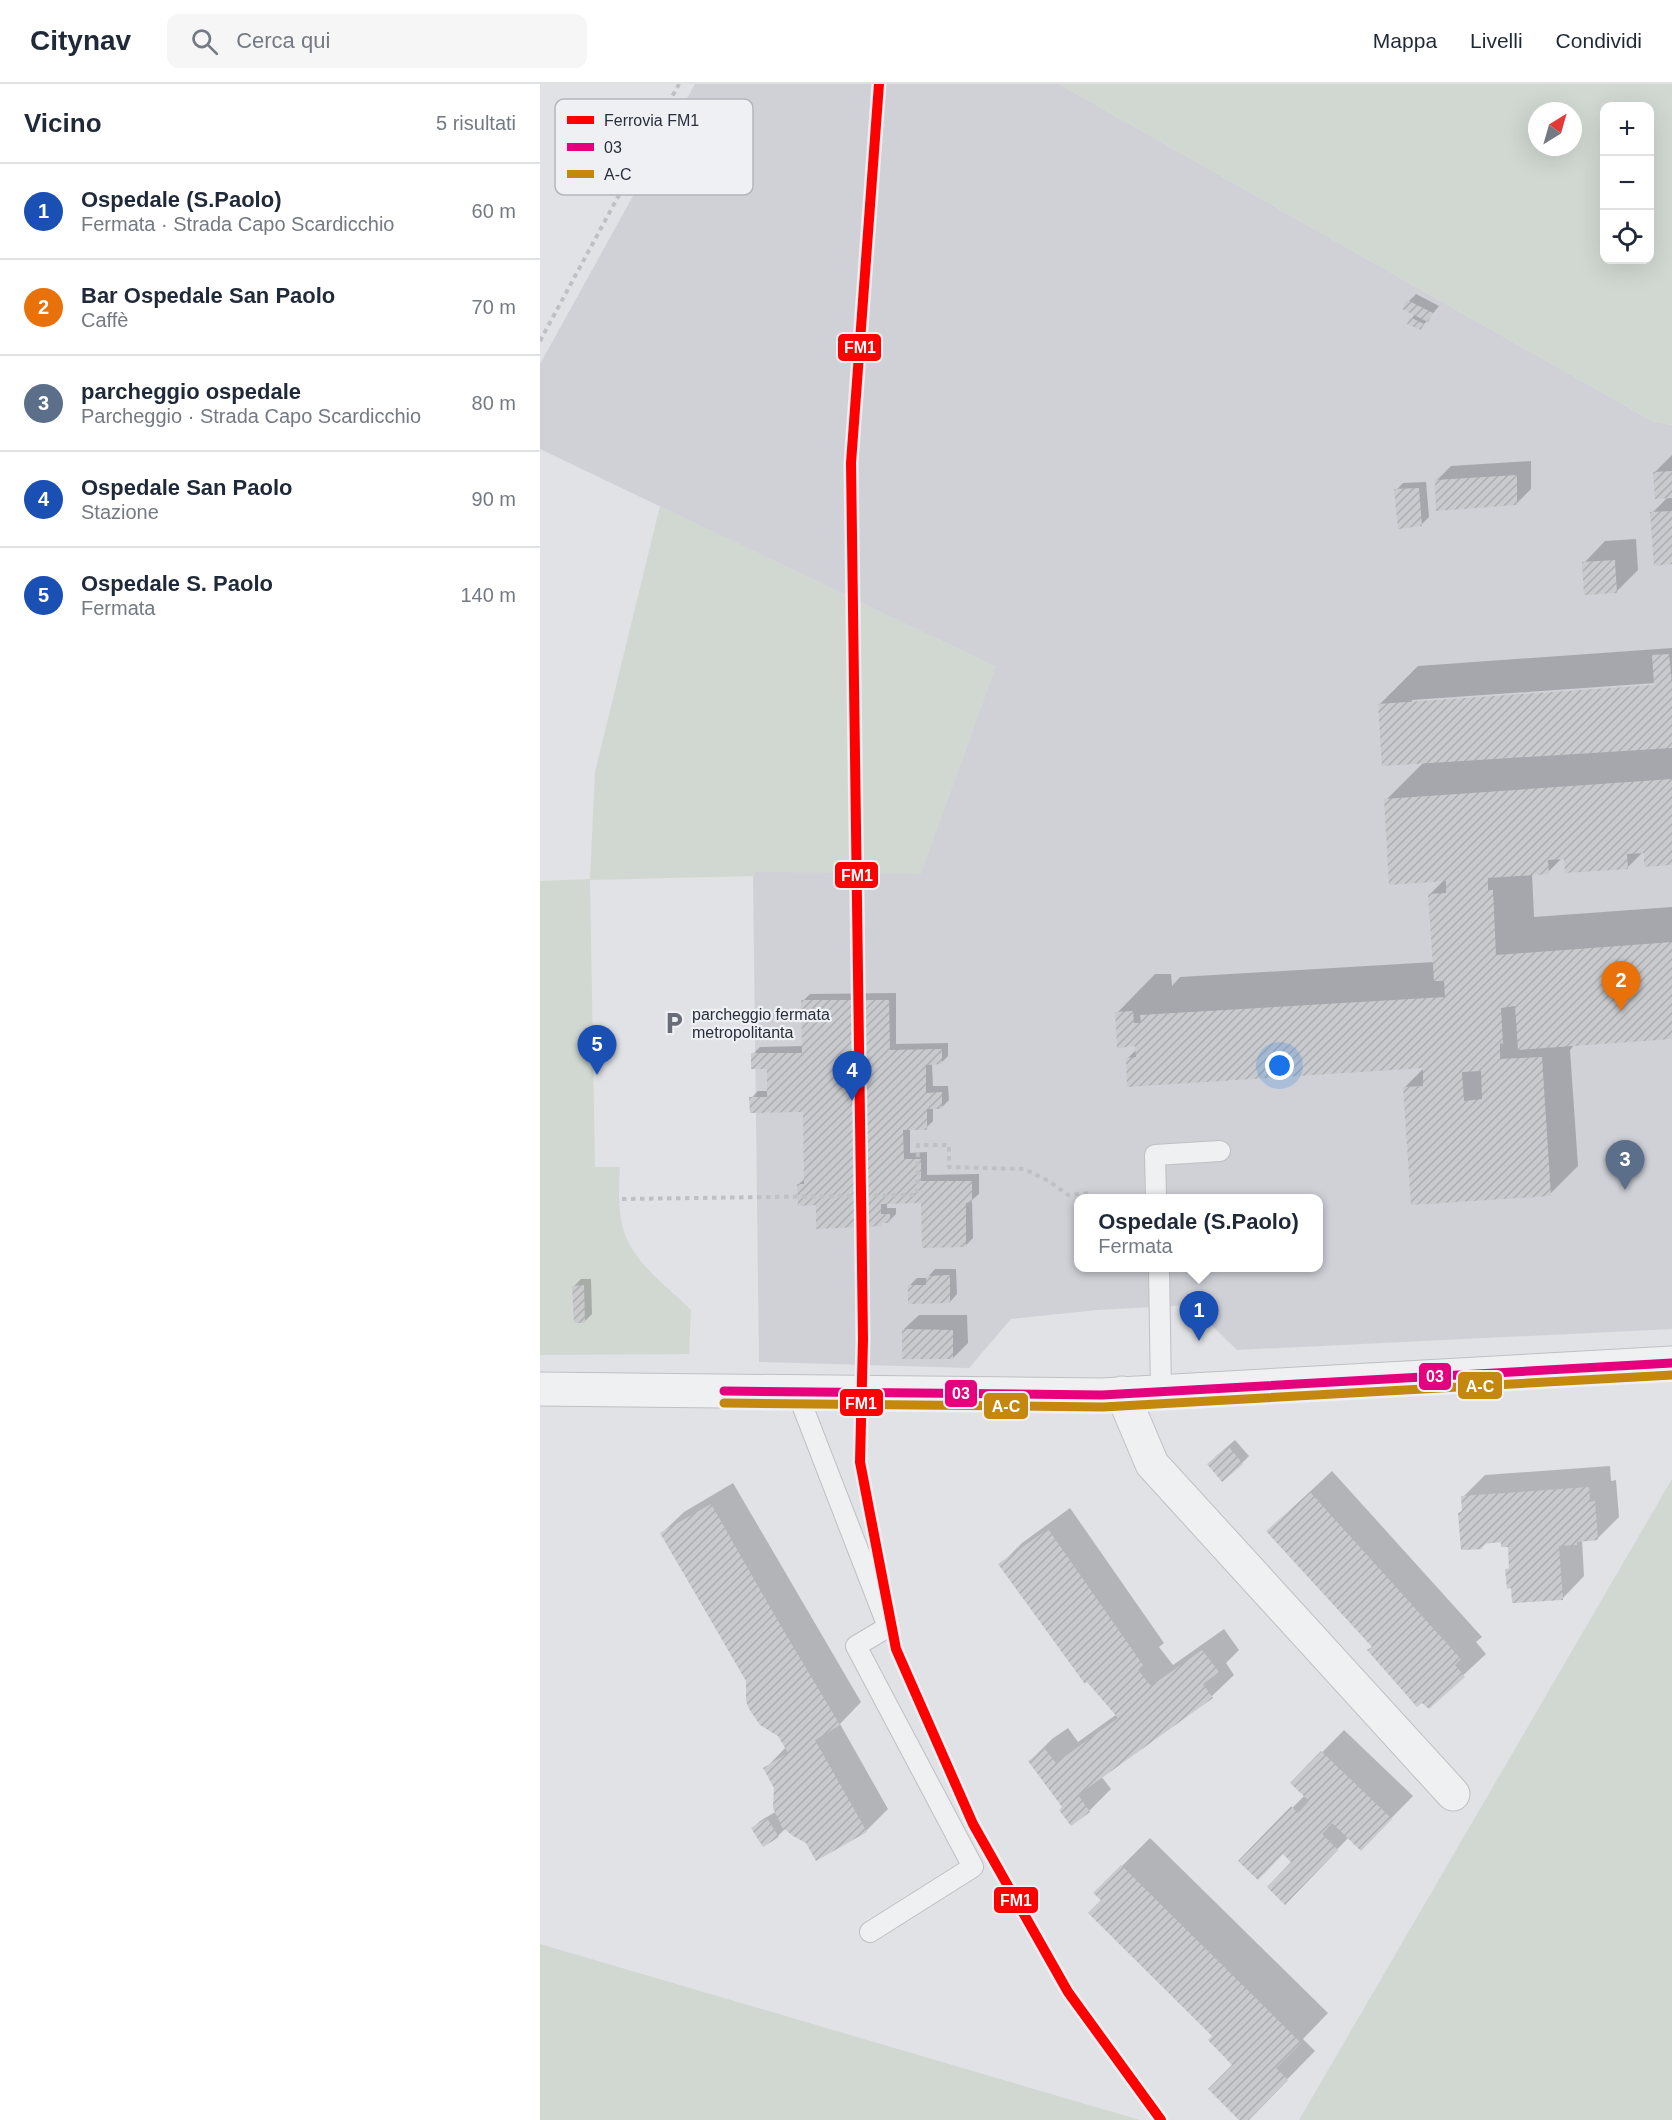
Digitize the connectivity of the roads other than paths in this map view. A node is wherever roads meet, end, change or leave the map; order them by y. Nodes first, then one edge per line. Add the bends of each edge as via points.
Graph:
1 (1220, 1151) dead end
2 (1156, 1194) edge
3 (1159, 1272) edge
4 (1672, 1363) edge
5 (540, 1389) edge
6 (1161, 1391) junction
7 (797, 1392) junction
8 (1122, 1393) junction
9 (1454, 1794) dead end
10 (870, 1932) dead end

1 - 2 lane via 1155,1155
3 - 6 lane
4 - 6 street
5 - 7 street
6 - 8 street
7 - 8 street
7 - 10 lane via 888,1627 856,1646 974,1867
8 - 9 street via 1152,1464

